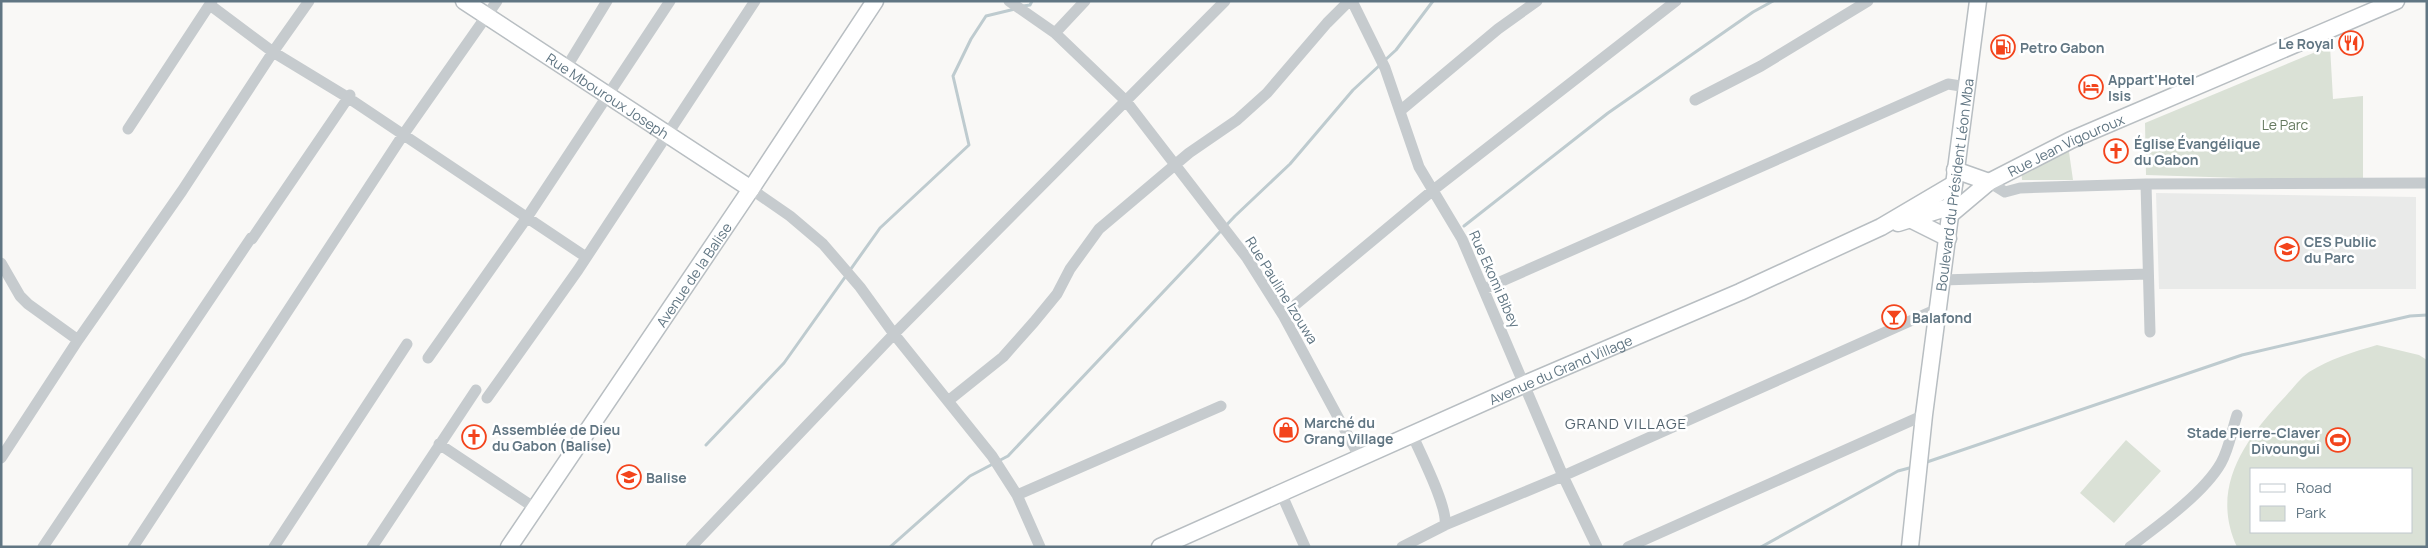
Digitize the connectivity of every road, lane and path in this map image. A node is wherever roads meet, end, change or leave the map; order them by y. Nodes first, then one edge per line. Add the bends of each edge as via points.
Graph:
1 (309, 1) edge
2 (464, 1) edge
3 (497, 1) edge
4 (607, 1) edge
5 (670, 1) edge
6 (755, 1) edge
7 (875, 1) edge
8 (1085, 1) edge
9 (1225, 1) edge
10 (1350, 1) edge
11 (1536, 1) edge
12 (1676, 1) edge
13 (1868, 1) edge
14 (1978, 1) edge
15 (2396, 1) edge
16 (1009, 2) edge
17 (211, 3) edge
18 (487, 16) junction
19 (1055, 33) junction
20 (273, 52) junction
21 (566, 68) junction
22 (1967, 87) junction
23 (349, 96) junction
24 (609, 96) junction
25 (1695, 100) dead end
26 (1126, 101) junction
27 (1400, 111) junction
28 (128, 129) dead end
29 (667, 132) junction
30 (403, 135) junction
31 (1175, 166) junction
32 (1954, 177) junction
33 (1989, 182) junction
34 (2427, 183) edge
35 (2146, 184) junction
36 (752, 189) junction
37 (1432, 191) junction
38 (1952, 210) junction
39 (528, 216) junction
40 (1912, 220) junction
41 (1881, 226) junction
42 (1948, 238) junction
43 (586, 257) junction
44 (1, 263) edge
45 (2148, 274) junction
46 (1942, 280) junction
47 (1484, 289) junction
48 (1937, 309) junction
49 (1283, 315) junction
50 (2150, 332) dead end
51 (894, 334) junction
52 (78, 340) junction
53 (407, 344) dead end
54 (428, 358) dead end
55 (1525, 384) junction
56 (476, 390) dead end
57 (487, 398) dead end
58 (948, 402) junction
59 (1221, 406) dead end
60 (1924, 415) junction
61 (2237, 415) dead end
62 (1412, 434) junction
63 (439, 444) junction
64 (1, 458) edge
65 (1360, 458) junction
66 (1563, 476) junction
67 (1282, 493) junction
68 (1017, 495) junction
69 (535, 508) junction
70 (1445, 524) junction
71 (43, 547) edge
72 (133, 547) edge
73 (274, 547) edge
74 (372, 547) edge
75 (509, 547) edge
76 (691, 547) edge
77 (1040, 547) edge
78 (1160, 547) edge
79 (1305, 547) edge
80 (1402, 547) edge
81 (1597, 547) edge
82 (1628, 547) edge
83 (1910, 547) edge
84 (2130, 547) edge

1 - 20 street
2 - 18 street, Rue Mbouroux Joseph
3 - 18 street
4 - 21 street
5 - 24 street
6 - 29 street
7 - 36 street, Avenue de la Balise
8 - 19 street
9 - 26 street
10 - 27 street, Rue Ekomi Bibey via 1379,54
10 - 31 street via 1267,93 1237,120
11 - 27 street
12 - 37 street
13 - 25 street via 1761,66
14 - 22 street, Boulevard du Président Léon Mba
15 - 33 street, Rue Jean Vigouroux via 2071,140
16 - 19 street, Rue Pauline Izouwa
17 - 20 street
17 - 28 street
18 - 21 street, Rue Mbouroux Joseph
18 - 30 street
19 - 26 street, Rue Pauline Izouwa
20 - 23 street
20 - 52 street via 182,191
21 - 24 street, Rue Mbouroux Joseph
22 - 32 street, Boulevard du Président Léon Mba
22 - 47 street via 1948,84
23 - 30 street
23 - 71 street
24 - 29 street, Rue Mbouroux Joseph
24 - 39 street
26 - 31 street, Rue Pauline Izouwa
26 - 51 street
27 - 37 street, Rue Ekomi Bibey via 1419,167
29 - 36 street, Rue Mbouroux Joseph
29 - 43 street
30 - 39 street
30 - 72 street
31 - 49 street, Rue Pauline Izouwa via 1247,258
31 - 58 street via 1098,229 1057,294 1034,322 1003,357
32 - 33 street
32 - 38 street, Boulevard du Président Léon Mba
32 - 41 street, Avenue du Grand Village
33 - 35 street via 2005,192 2020,188
33 - 38 street, Rue Jean Vigouroux
34 - 35 street
35 - 45 street
36 - 51 street via 823,244 854,279
36 - 69 street, Avenue de la Balise
37 - 47 street, Rue Ekomi Bibey via 1462,239
37 - 49 street
38 - 40 street
38 - 42 street, Boulevard du Président Léon Mba
39 - 43 street
39 - 54 street
40 - 41 street
40 - 42 street
41 - 55 street, Avenue du Grand Village via 1740,292
42 - 46 street, Boulevard du Président Léon Mba
43 - 57 street
44 - 52 street via 24,300
45 - 46 street
45 - 50 street
46 - 48 street, Boulevard du Président Léon Mba
47 - 55 street, Rue Ekomi Bibey
48 - 60 street, Boulevard du Président Léon Mba
48 - 66 street
49 - 65 street, Rue Pauline Izouwa
51 - 58 street
51 - 76 street
52 - 64 street
53 - 73 street
55 - 62 street, Avenue du Grand Village
55 - 66 street, Rue Ekomi Bibey
56 - 63 street
58 - 68 street via 992,456
59 - 68 street
60 - 82 street
60 - 83 street, Boulevard du Président Léon Mba
61 - 84 street via 2222,462 2214,473 2182,505
62 - 65 street, Avenue du Grand Village
62 - 70 street via 1442,505
63 - 69 street
63 - 74 street
65 - 67 street, Avenue du Grand Village
66 - 70 street
66 - 81 street, Rue Ekomi Bibey
67 - 78 street, Avenue du Grand Village
67 - 79 street
68 - 77 street
69 - 75 street, Avenue de la Balise
70 - 80 street

